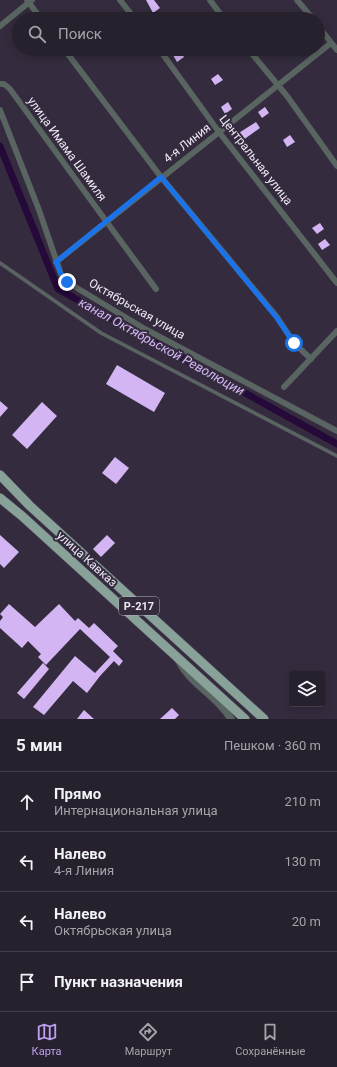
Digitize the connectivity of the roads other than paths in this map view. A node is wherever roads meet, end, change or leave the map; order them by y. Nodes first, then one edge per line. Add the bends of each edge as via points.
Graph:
1 (120, 0) edge
2 (210, 0) edge
3 (298, 0) edge
4 (29, 1) edge
5 (16, 12) edge
6 (36, 12) edge
7 (129, 12) edge
8 (219, 12) edge
9 (307, 12) edge
10 (12, 16) edge
11 (0, 26) edge
12 (325, 34) edge
13 (332, 43) junction
14 (325, 49) edge
15 (337, 50) edge
16 (69, 56) edge
17 (164, 56) edge
18 (254, 56) edge
19 (316, 56) edge
20 (0, 84) edge
21 (278, 86) junction
22 (0, 110) edge
23 (219, 132) junction
24 (337, 166) edge
25 (161, 177) junction
26 (106, 221) junction
27 (56, 262) junction
28 (0, 263) edge
29 (337, 283) edge
30 (156, 289) dead end
31 (337, 331) edge
32 (311, 359) junction
33 (284, 387) dead end
34 (337, 431) edge
35 (337, 456) edge
36 (0, 475) edge
37 (0, 498) edge
38 (177, 657) junction
39 (231, 719) edge
40 (245, 719) edge
41 (264, 719) edge

1 - 7 street
2 - 8 street
3 - 9 street
4 - 5 street
4 - 6 street
10 - 11 street
12 - 13 street
13 - 14 street, 4-я Линия
13 - 15 street
16 - 25 street
17 - 23 street, Центральная улица
18 - 21 street
19 - 21 street, 4-я Линия
20 - 26 street, улица Имама Шамиля via 10,89
21 - 23 street, 4-я Линия
21 - 24 street
22 - 27 street, Октябрьская улица via 39,210
23 - 25 street, 4-я Линия
23 - 29 street, Центральная улица
25 - 26 street, 4-я Линия
25 - 32 street via 277,318 294,343
26 - 27 street, 4-я Линия
26 - 30 street, улица Имама Шамиля
27 - 34 street, Октябрьская улица via 67,282 145,328
28 - 35 lane via 101,332
31 - 32 street
32 - 33 street
36 - 41 highway, улица Кавказ / Р-217 via 30,506
37 - 38 highway, улица Кавказ / Р-217
38 - 39 street via 183,669
38 - 40 highway, улица Кавказ / Р-217

